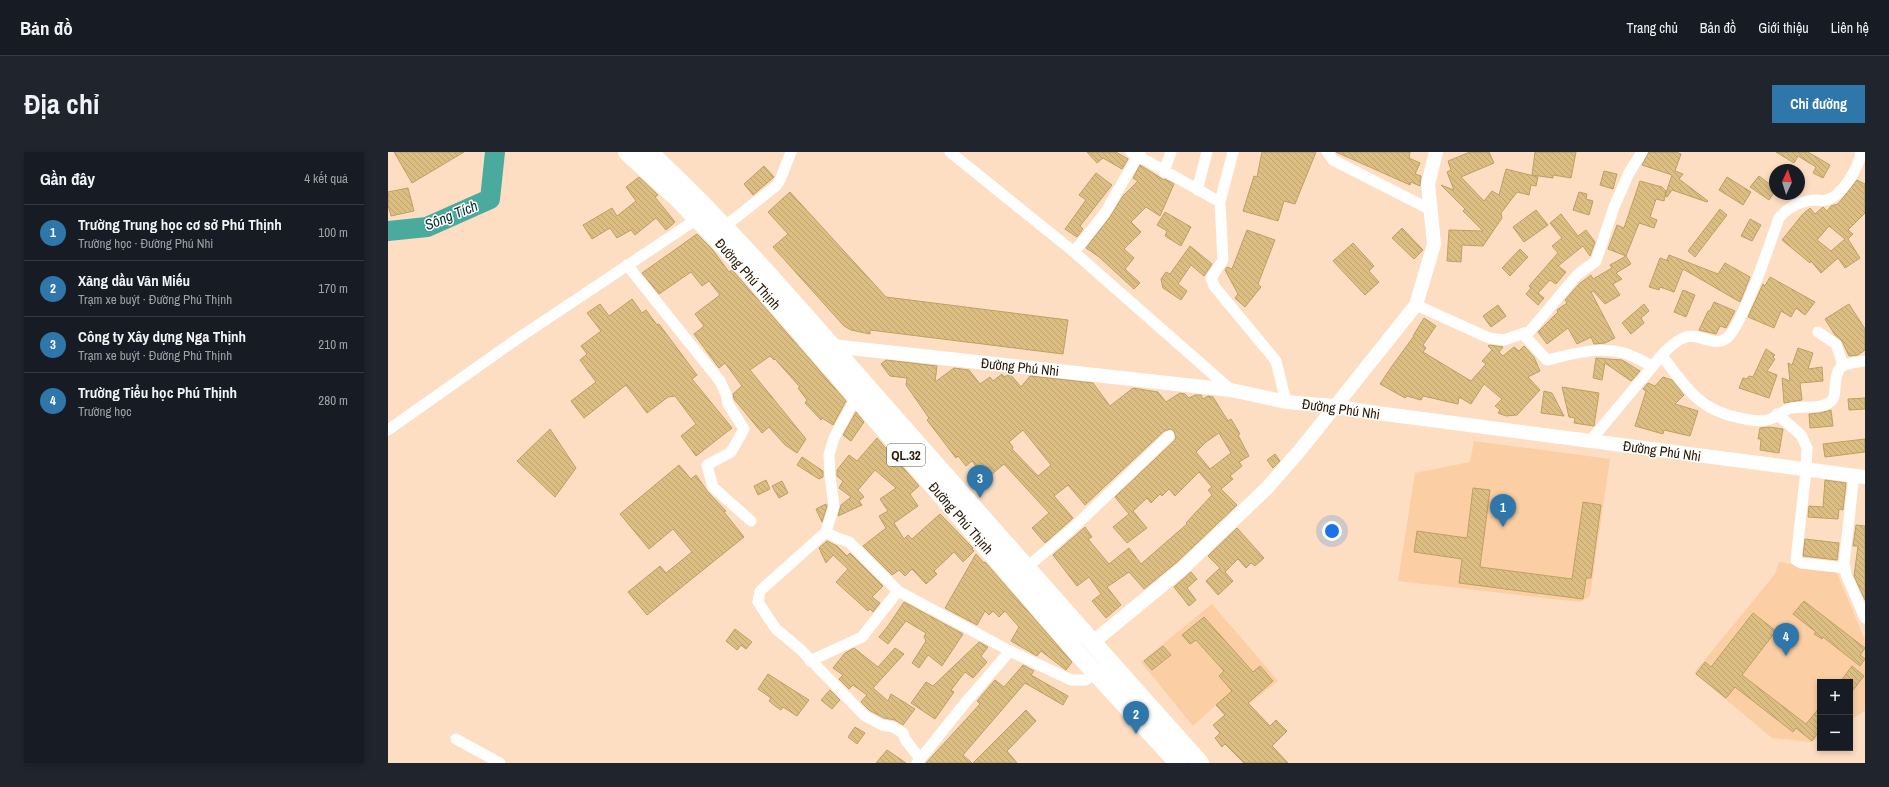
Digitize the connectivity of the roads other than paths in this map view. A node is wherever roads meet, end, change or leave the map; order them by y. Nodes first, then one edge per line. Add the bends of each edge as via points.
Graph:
1 (627, 152) edge
2 (650, 152) edge
3 (791, 152) edge
4 (950, 152) edge
5 (1171, 152) edge
6 (1207, 152) edge
7 (1233, 152) edge
8 (1327, 152) edge
9 (1436, 152) edge
10 (1642, 152) edge
11 (1861, 152) edge
12 (1136, 154) edge
13 (1164, 172) junction
14 (1197, 190) junction
15 (1220, 202) junction
16 (1431, 210) junction
17 (697, 219) junction
18 (724, 227) junction
19 (1074, 252) junction
20 (628, 265) junction
21 (1416, 305) junction
22 (1818, 332) dead end
23 (1523, 334) junction
24 (826, 351) junction
25 (1662, 356) junction
26 (1865, 361) edge
27 (1843, 365) junction
28 (1653, 366) junction
29 (1231, 390) junction
30 (856, 397) junction
31 (1286, 402) junction
32 (1334, 406) junction
33 (1777, 414) junction
34 (388, 430) edge
35 (1168, 436) dead end
36 (1590, 441) junction
37 (1806, 470) junction
38 (1859, 476) edge
39 (751, 521) dead end
40 (826, 532) junction
41 (1026, 568) junction
42 (1845, 568) junction
43 (898, 591) junction
44 (1865, 618) edge
45 (1092, 643) junction
46 (1010, 652) junction
47 (810, 661) junction
48 (1095, 672) junction
49 (456, 739) dead end
50 (919, 761) edge
51 (500, 763) edge
52 (1178, 763) edge
53 (1200, 763) edge

1 - 17 highway, Đường Phú Thịnh / QL.32
2 - 18 highway, Đường Phú Thịnh / QL.32
3 - 18 street via 776,186
4 - 19 street
5 - 13 street
6 - 14 street
7 - 15 street
8 - 16 street via 1333,160
9 - 16 street via 1428,184
10 - 23 street via 1614,207 1596,261 1576,275 1530,331
11 - 25 street via 1850,179 1833,198 1804,202 1785,210 1779,218 1758,280 1729,336 1715,342 1688,335 1675,342
12 - 13 street
12 - 19 street via 1105,213
13 - 14 street
14 - 15 street
15 - 31 street via 1223,260 1211,278 1214,286 1276,361
16 - 21 street via 1434,244
17 - 20 street
17 - 24 highway, Đường Phú Thịnh / QL.32
18 - 24 highway, Đường Phú Thịnh / QL.32
19 - 29 street
20 - 34 street
20 - 39 street via 720,381 728,404 744,429 731,452 707,465 713,487
21 - 23 street via 1489,338 1504,340
21 - 32 street
22 - 27 street via 1836,344
23 - 28 street via 1547,360 1584,351 1602,350 1624,353
24 - 29 street, Đường Phú Nhi
24 - 30 highway, Đường Phú Thịnh / QL.32
24 - 41 highway, Đường Phú Thịnh / QL.32
25 - 28 street
25 - 33 street via 1693,394 1717,412 1757,421 1769,420
26 - 27 street
27 - 33 street via 1837,372 1835,393 1829,403 1792,408
28 - 36 street
29 - 31 street, Đường Phú Nhi
30 - 40 street via 834,438 829,455 834,506
30 - 48 highway, Đường Phú Thịnh / QL.32
31 - 32 street, Đường Phú Nhi
32 - 36 street, Đường Phú Nhi
32 - 45 street via 1301,449 1266,488 1183,568
33 - 37 street via 1801,436 1807,448
35 - 41 street via 1072,530
36 - 37 street, Đường Phú Nhi
37 - 38 street, Đường Phú Nhi
37 - 42 street via 1796,558 1799,563
38 - 42 street via 1846,541
40 - 43 street via 849,542
40 - 47 street via 760,591 757,600 776,629
41 - 45 highway, Đường Phú Thịnh / QL.32
42 - 44 street
43 - 46 street
43 - 47 street via 862,637
45 - 53 highway, Đường Phú Thịnh / QL.32
46 - 48 street via 1071,680 1086,680
46 - 50 street
47 - 50 street via 865,716 903,733
48 - 52 highway, Đường Phú Thịnh / QL.32
49 - 51 street

